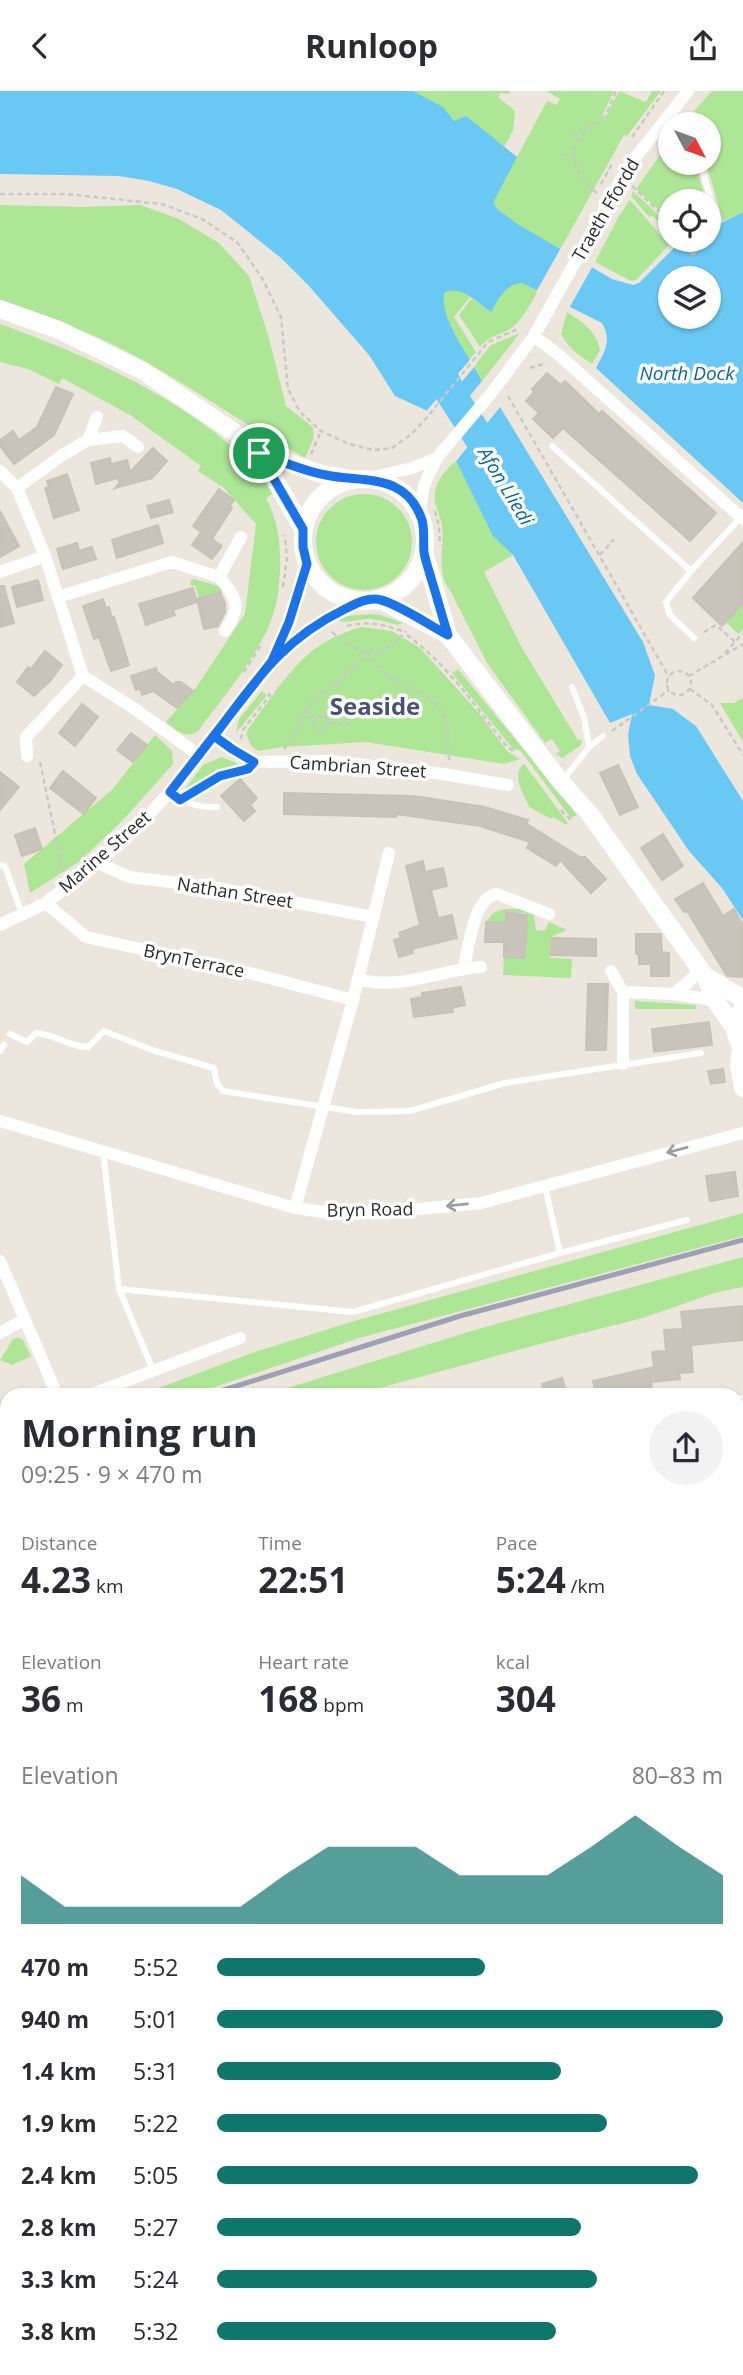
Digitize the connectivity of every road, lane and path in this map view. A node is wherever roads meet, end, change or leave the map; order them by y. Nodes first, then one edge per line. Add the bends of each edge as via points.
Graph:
1 (616, 91) edge
2 (688, 91) edge
3 (676, 112) edge
4 (573, 133) dead end
5 (579, 137) junction
6 (658, 138) edge
7 (563, 154) dead end
8 (575, 155) junction
9 (622, 177) junction
10 (597, 193) dead end
11 (0, 194) edge
12 (658, 211) edge
13 (0, 309) edge
14 (531, 331) junction
15 (500, 392) junction
16 (97, 417) dead end
17 (321, 431) junction
18 (88, 440) junction
19 (552, 446) dead end
20 (138, 447) dead end
21 (259, 453) junction
22 (437, 458) junction
23 (317, 459) dead end
24 (0, 471) edge
25 (360, 479) junction
26 (17, 488) junction
27 (433, 502) dead end
28 (419, 514) junction
29 (742, 518) edge
30 (283, 526) dead end
31 (303, 529) junction
32 (242, 537) dead end
33 (614, 539) dead end
34 (432, 549) junction
35 (45, 556) junction
36 (599, 556) junction
37 (307, 564) junction
38 (691, 571) junction
39 (0, 572) edge
40 (219, 577) junction
41 (58, 597) junction
42 (282, 599) dead end
43 (371, 600) junction
44 (225, 631) dead end
45 (405, 633) junction
46 (743, 633) edge
47 (448, 635) junction
48 (694, 638) joint
49 (264, 640) dead end
50 (735, 642) junction
51 (741, 645) edge
52 (742, 651) edge
53 (367, 653) junction
54 (723, 656) junction
55 (272, 661) junction
56 (243, 673) dead end
57 (83, 676) junction
58 (690, 676) junction
59 (669, 677) junction
60 (572, 687) dead end
61 (690, 689) junction
62 (669, 690) junction
63 (267, 693) dead end
64 (334, 699) dead end
65 (306, 710) junction
66 (324, 717) junction
67 (315, 719) junction
68 (328, 723) junction
69 (353, 723) dead end
70 (611, 731) dead end
71 (214, 736) junction
72 (603, 736) dead end
73 (589, 747) junction
74 (27, 751) joint
75 (519, 754) dead end
76 (199, 755) junction
77 (743, 755) edge
78 (274, 761) junction
79 (254, 762) junction
80 (457, 776) junction
81 (561, 782) junction
82 (508, 785) dead end
83 (175, 796) junction
84 (217, 807) dead end
85 (561, 809) dead end
86 (579, 825) dead end
87 (389, 853) dead end
88 (98, 863) junction
89 (0, 865) edge
90 (66, 887) junction
91 (46, 903) junction
92 (22, 914) junction
93 (549, 914) dead end
94 (374, 918) junction
95 (0, 925) edge
96 (481, 967) dead end
97 (464, 968) junction
98 (611, 971) dead end
99 (703, 973) junction
100 (358, 979) junction
101 (623, 992) junction
102 (673, 994) junction
103 (743, 999) edge
104 (353, 1000) junction
105 (715, 1000) junction
106 (743, 1008) edge
107 (735, 1029) junction
108 (10, 1034) dead end
109 (742, 1048) edge
110 (701, 1053) dead end
111 (623, 1064) junction
112 (743, 1088) edge
113 (322, 1107) junction
114 (0, 1120) edge
115 (743, 1133) edge
116 (103, 1150) junction
117 (545, 1185) junction
118 (295, 1208) junction
119 (687, 1220) dead end
120 (560, 1253) junction
121 (0, 1261) edge
122 (119, 1289) junction
123 (25, 1319) junction
124 (0, 1333) edge
125 (240, 1338) dead end
126 (153, 1370) junction
127 (54, 1388) edge
128 (107, 1388) edge

1 - 5 path via 603,120
2 - 3 street, Traeth Ffordd
4 - 5 path
5 - 8 path
6 - 9 street, Traeth Ffordd
7 - 8 path
8 - 10 path via 578,172
9 - 12 path
9 - 14 street, Traeth Ffordd via 550,308
11 - 17 path via 66,194 162,204 202,219 238,243 281,317 288,389 300,412
13 - 21 main road via 59,330 143,371
14 - 15 street, Traeth Ffordd
14 - 17 path via 488,342 424,421 392,448 374,450
14 - 29 street
15 - 22 street, Traeth Ffordd
15 - 36 path
16 - 18 street
17 - 23 path via 310,457
18 - 20 street via 123,436
18 - 26 street
19 - 38 lane
21 - 25 main road via 324,475
21 - 31 main road
22 - 25 street, Traeth Ffordd
22 - 28 street, Traeth Ffordd via 424,485
24 - 26 street
25 - 28 main road via 387,483 403,492
25 - 31 main road via 334,486 320,497
26 - 35 street
27 - 34 path via 439,526
28 - 34 main road
29 - 38 lane
30 - 42 path via 287,559
31 - 37 main road
32 - 40 street
33 - 36 path
34 - 43 main road via 409,581 395,592
34 - 47 main road
35 - 39 street
35 - 41 street
36 - 59 path
37 - 43 main road via 330,591
37 - 55 street, Marine Street
38 - 48 lane via 666,602 670,615
40 - 41 street via 172,562
40 - 44 street via 234,595 236,616
41 - 57 street
43 - 47 main road
43 - 55 street, Marine Street via 323,620
45 - 53 path via 395,643
45 - 53 path via 371,623 331,631
45 - 75 path via 447,671 508,748
46 - 50 path
47 - 81 main road
48 - 50 path via 716,625
49 - 56 path
50 - 54 path
51 - 52 path
51 - 54 path
53 - 65 path
53 - 80 path via 387,676 414,688 447,719 448,755
54 - 58 path
55 - 71 street, Marine Street
57 - 74 street via 26,737
57 - 76 street
58 - 59 path via 681,671
58 - 61 path
59 - 62 path
60 - 73 lane
61 - 62 path via 678,695
61 - 77 path via 712,705
62 - 70 path
63 - 79 path via 270,695 241,736
64 - 66 path
65 - 67 path
65 - 78 path via 296,733
66 - 67 path
66 - 68 path
67 - 68 path via 318,731 325,730
68 - 69 path
71 - 76 street, Marine Street
71 - 79 street
72 - 73 lane
73 - 81 lane
74 - 90 path via 41,763
76 - 83 street, Marine Street
78 - 79 street, Cambrian Street
78 - 80 street, Cambrian Street via 331,761
79 - 83 path via 248,769
80 - 82 street, Cambrian Street
81 - 99 main road via 589,813
83 - 84 lane via 194,806
83 - 88 street, Marine Street
85 - 86 path
87 - 94 street
88 - 90 street, Marine Street
88 - 94 street, Nathan Street via 129,877 212,887
89 - 92 lane via 5,866
90 - 91 street, Marine Street
91 - 92 street, Marine Street
91 - 104 street, BrynTerrace via 86,937
92 - 95 street, Marine Street
93 - 97 street via 491,894 476,916
94 - 100 street
96 - 97 street
97 - 100 street via 410,981 377,984
98 - 101 street
99 - 102 street
99 - 103 main road
99 - 105 main road
100 - 104 street
101 - 102 street
101 - 111 street
102 - 105 street
104 - 113 street
105 - 107 main road
106 - 107 main road
107 - 109 main road
108 - 113 lane via 27,1042 36,1033 43,1034 88,1047 104,1031 214,1069 223,1091
109 - 112 main road
110 - 111 lane
111 - 113 lane via 505,1083 410,1111
113 - 118 street
114 - 116 street, Bryn Road
115 -> 117 street, Bryn Road
116 - 118 street, Bryn Road
116 - 122 lane
117 -> 118 street, Bryn Road via 481,1202 409,1210 338,1214
117 - 120 lane
119 - 120 lane
120 - 122 lane via 354,1312
121 - 123 street
122 - 126 lane
123 - 124 street
123 - 127 street
125 - 126 street
126 - 128 street

